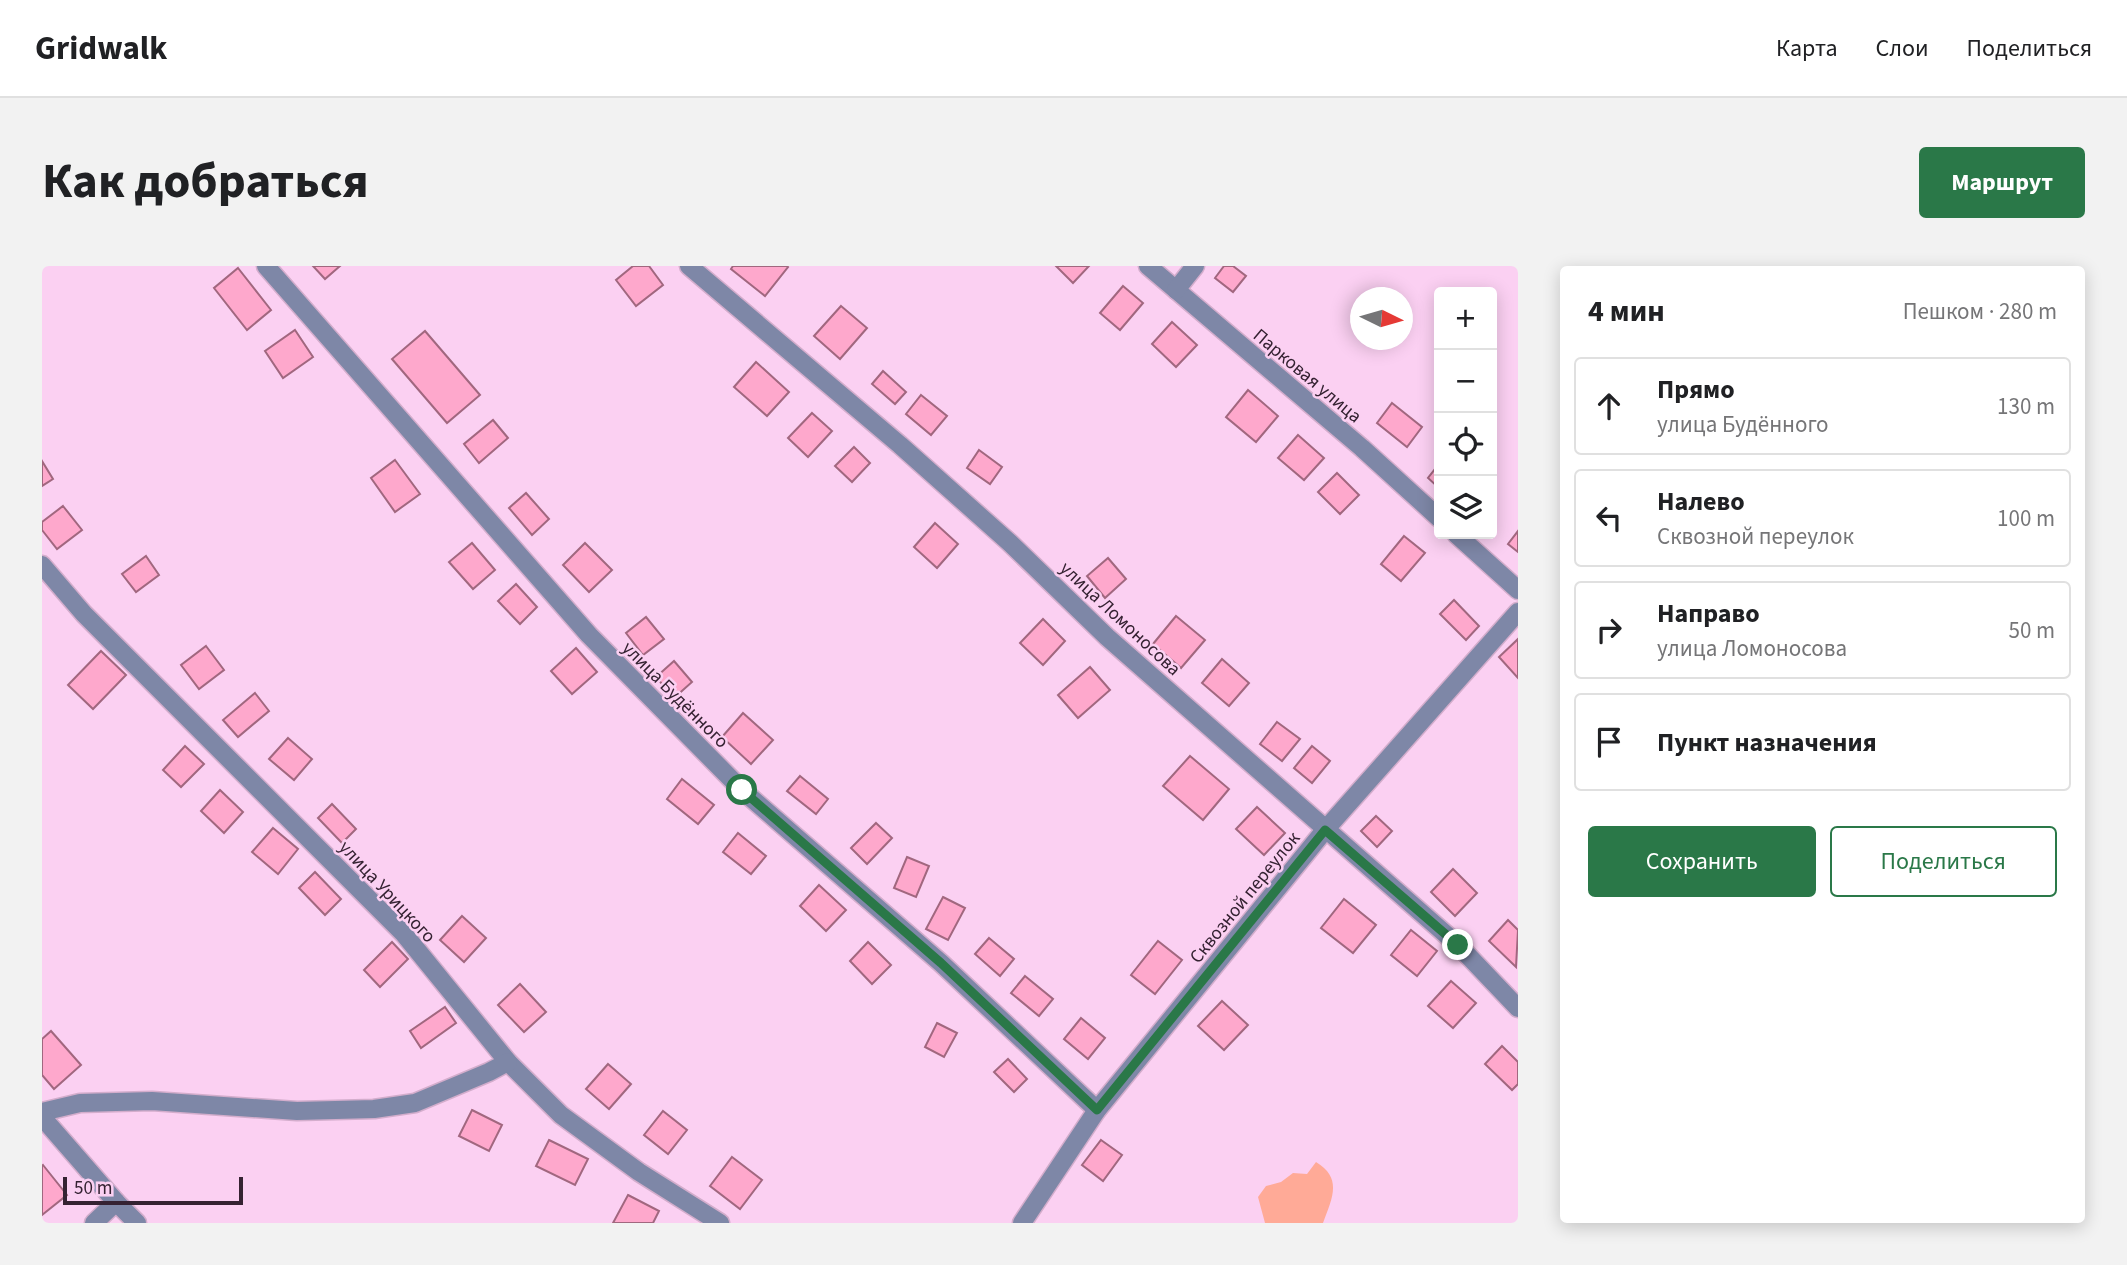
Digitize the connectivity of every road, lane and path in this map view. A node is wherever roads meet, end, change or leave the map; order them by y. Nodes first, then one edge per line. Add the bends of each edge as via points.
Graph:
1 (266, 266) edge
2 (688, 266) edge
3 (1148, 266) edge
4 (1195, 266) edge
5 (1175, 290) junction
6 (1434, 513) edge
7 (1462, 539) edge
8 (42, 565) edge
9 (1518, 590) edge
10 (1518, 612) edge
11 (1325, 830) junction
12 (1518, 1008) edge
13 (508, 1062) junction
14 (1097, 1110) junction
15 (42, 1115) edge
16 (116, 1202) junction
17 (94, 1223) edge
18 (137, 1223) edge
19 (720, 1223) edge
20 (1022, 1223) edge

1 - 14 street, улица Будённого via 617,664 742,790 941,963
2 - 11 street, улица Ломоносова via 901,445 1107,637
3 - 5 street, Парковая улица
4 - 5 street
5 - 6 street, Парковая улица
7 - 9 street
8 - 13 street, улица Урицкого via 84,614 404,934
10 - 11 street, Сквозной переулок
11 - 12 street, улица Ломоносова via 1458,945
11 - 14 street, Сквозной переулок
13 - 15 street via 415,1103 374,1109 297,1111 152,1101 80,1103
13 - 19 street, улица Урицкого via 561,1115
14 - 20 street, Сквозной переулок
15 - 16 street
16 - 17 street
16 - 18 street

